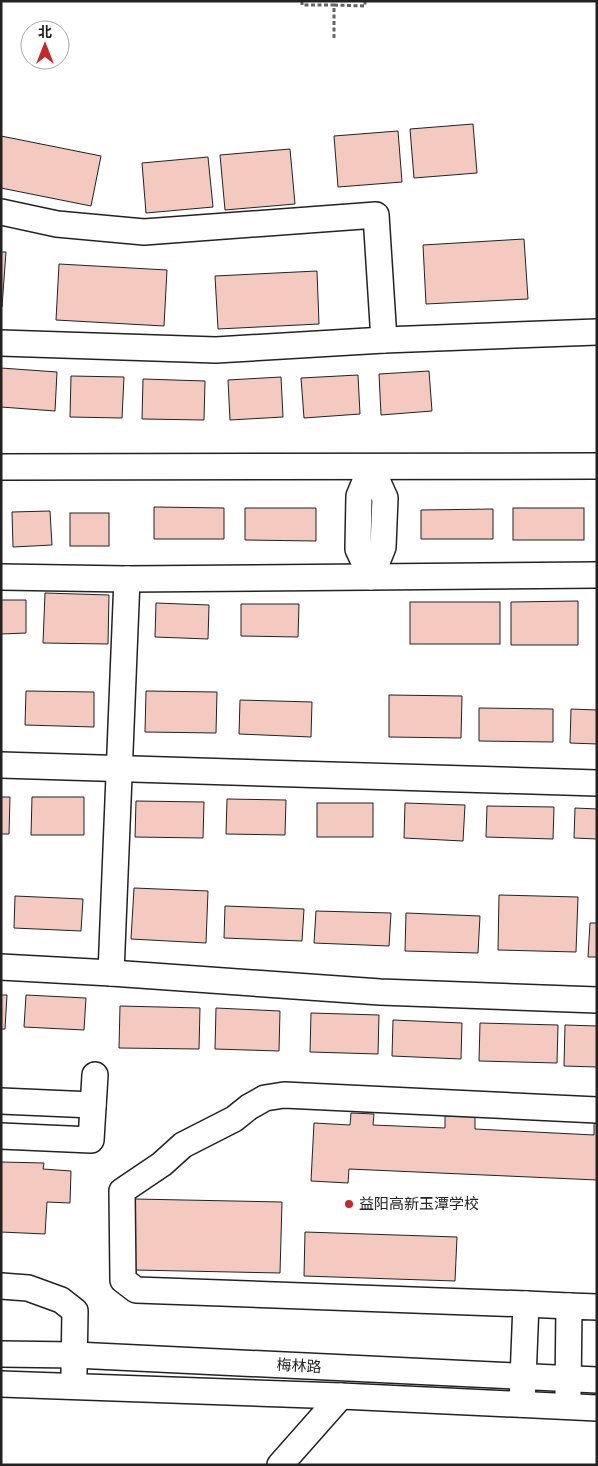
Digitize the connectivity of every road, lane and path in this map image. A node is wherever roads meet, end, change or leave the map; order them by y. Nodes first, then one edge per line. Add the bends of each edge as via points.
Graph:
1 (302, 1) edge
2 (364, 1) edge
3 (334, 5) junction
4 (334, 40) dead end
5 (1, 212) edge
6 (597, 332) edge
7 (384, 340) junction
8 (1, 343) edge
9 (371, 466) junction
10 (597, 466) edge
11 (1, 467) edge
12 (597, 575) edge
13 (1, 577) edge
14 (371, 577) junction
15 (127, 578) junction
16 (1, 765) edge
17 (119, 770) junction
18 (597, 783) edge
19 (1, 967) edge
20 (111, 973) junction
21 (597, 1000) edge
22 (95, 1075) dead end
23 (1, 1101) edge
24 (93, 1105) junction
25 (597, 1110) edge
26 (1, 1136) edge
27 (1, 1286) edge
28 (526, 1304) junction
29 (569, 1306) junction
30 (597, 1308) edge
31 (1, 1354) edge
32 (75, 1355) junction
33 (523, 1376) junction
34 (568, 1378) junction
35 (597, 1380) edge
36 (1, 1384) edge
37 (74, 1387) junction
38 (341, 1396) junction
39 (522, 1404) junction
40 (567, 1406) junction
41 (597, 1408) edge
42 (280, 1465) edge

1 - 3 path via 302,5
2 - 3 path via 365,6
3 - 4 path
5 - 7 street via 57,224 144,232 376,215
6 - 7 street
7 - 8 street via 216,350
9 - 10 street
9 - 11 street
9 - 14 street via 359,496 358,549
12 - 14 street
13 - 15 street
14 - 15 street
15 - 17 street
16 - 17 street
17 - 18 street
17 - 20 street
19 - 20 street
20 - 21 street via 380,992
22 - 24 street
23 - 24 street
24 - 26 street via 91,1140
25 - 28 street via 284,1095 265,1098 234,1119 183,1145 162,1164 122,1191 123,1280 136,1290
27 - 32 street via 28,1288 61,1300 75,1311
28 - 29 street
28 - 33 street
29 - 30 street
29 - 34 street
31 - 32 street, 梅林路
32 - 33 street, 梅林路
32 - 37 street
33 - 34 street, 梅林路
33 - 39 street
34 - 35 street, 梅林路
34 - 40 street
36 - 37 street, 梅林路
37 - 38 street, 梅林路
38 - 39 street, 梅林路
38 - 42 street
39 - 40 street, 梅林路
40 - 41 street, 梅林路

